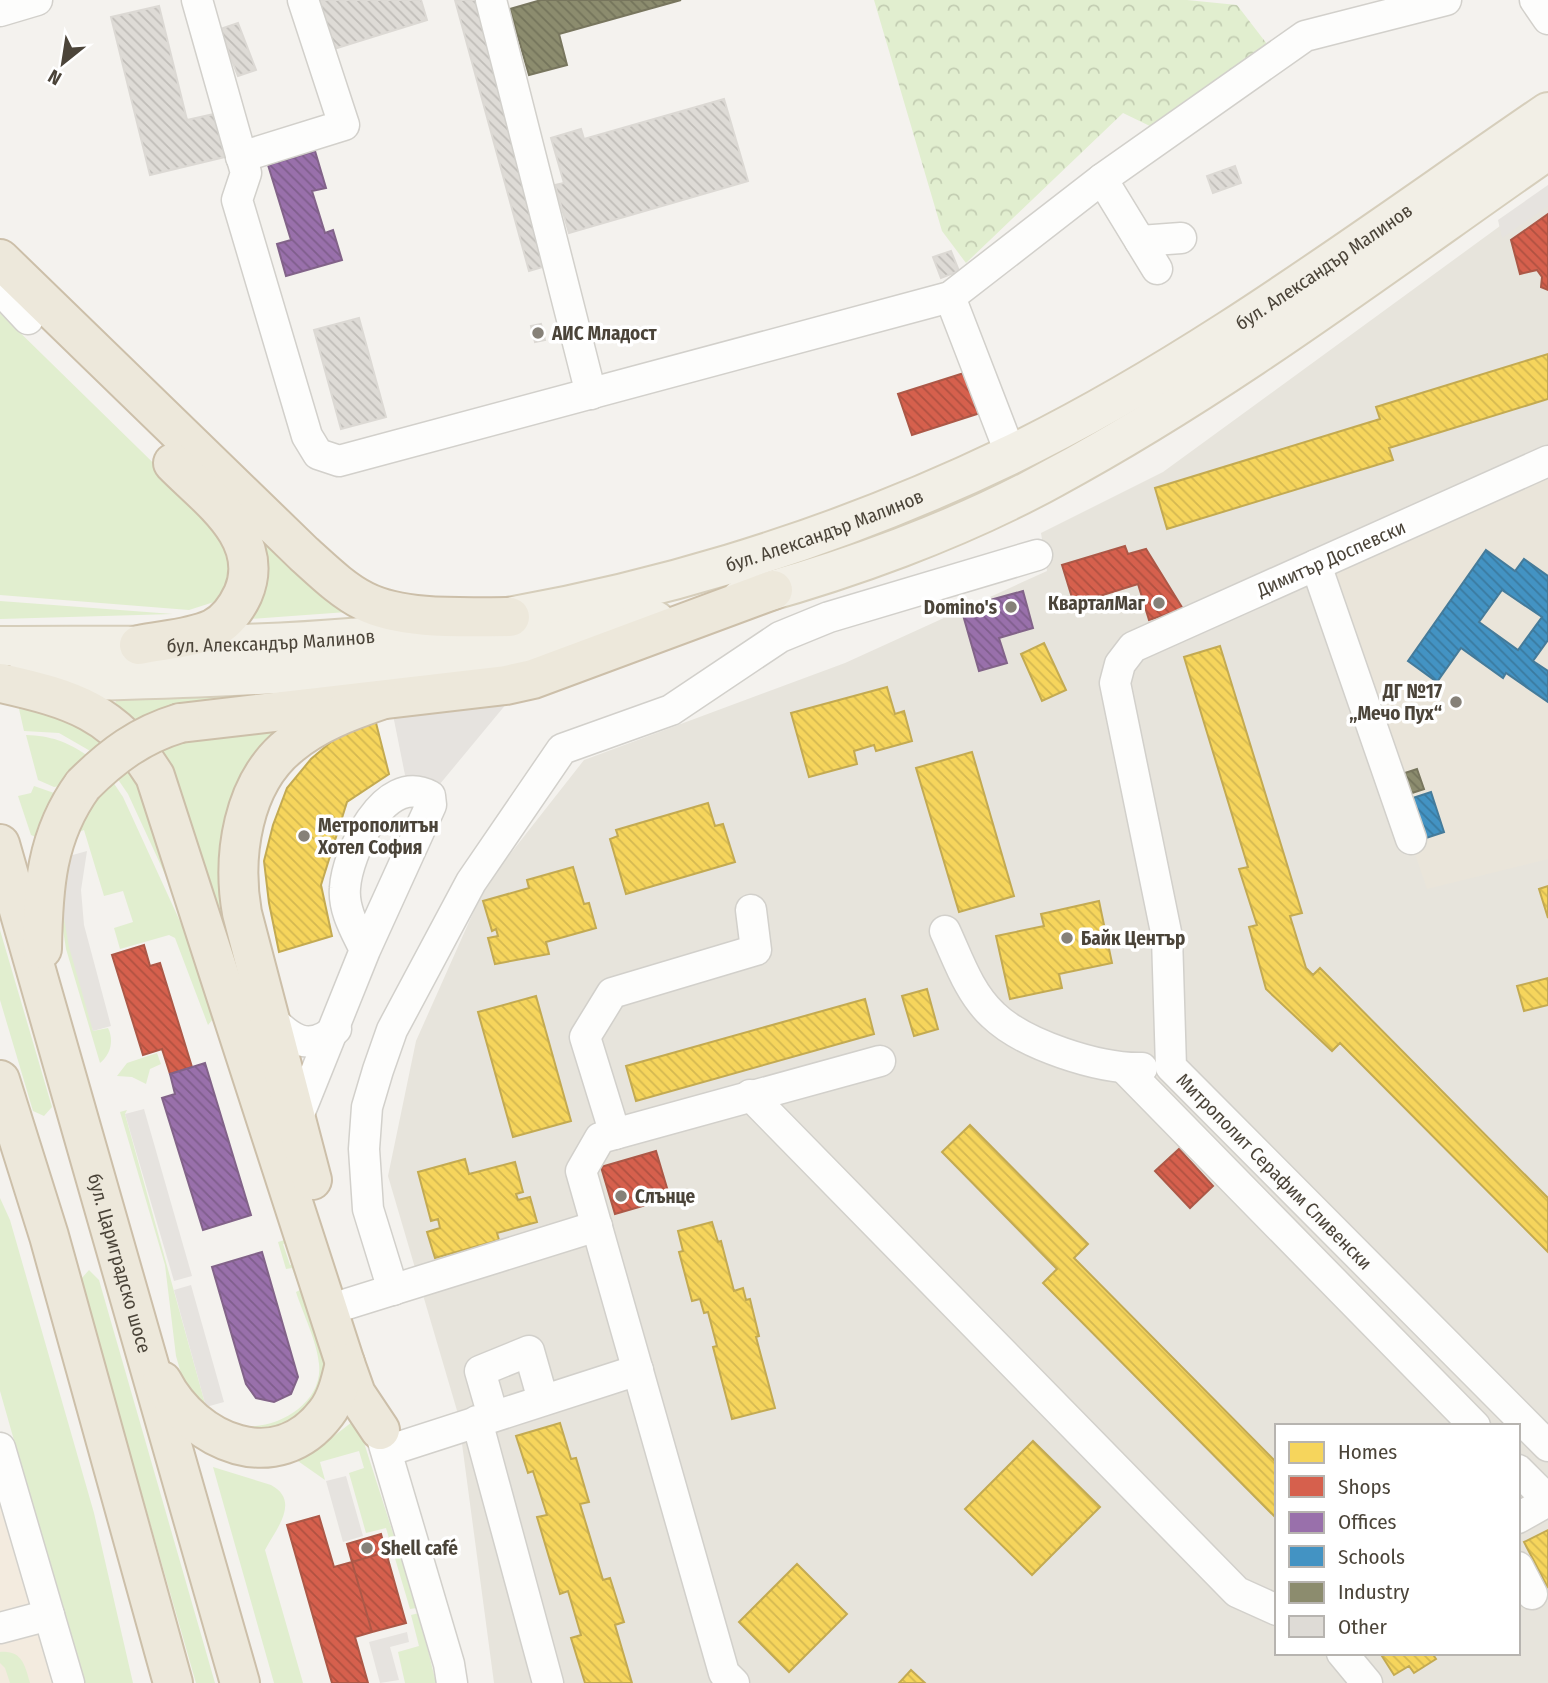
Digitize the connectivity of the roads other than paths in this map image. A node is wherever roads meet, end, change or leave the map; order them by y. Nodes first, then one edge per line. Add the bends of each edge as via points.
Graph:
1 (37, 0) edge
2 (197, 0) edge
3 (303, 0) edge
4 (491, 0) edge
5 (1446, 0) edge
6 (1535, 0) edge
7 (0, 10) edge
8 (1548, 19) edge
9 (1548, 112) edge
10 (1548, 150) edge
11 (241, 157) junction
12 (1102, 179) junction
13 (1181, 238) dead end
14 (1140, 241) junction
15 (0, 259) edge
16 (1157, 269) dead end
17 (0, 289) edge
18 (950, 297) junction
19 (14, 308) edge
20 (591, 394) junction
21 (1010, 455) junction
22 (1548, 461) edge
23 (1037, 555) dead end
24 (1316, 565) junction
25 (773, 590) junction
26 (510, 617) junction
27 (139, 645) junction
28 (1120, 664) joint
29 (0, 671) edge
30 (381, 700) junction
31 (1411, 839) dead end
32 (0, 845) edge
33 (751, 910) dead end
34 (945, 931) dead end
35 (365, 950) junction
36 (42, 993) junction
37 (267, 1015) junction
38 (336, 1029) junction
39 (880, 1061) dead end
40 (1171, 1067) junction
41 (1124, 1069) junction
42 (0, 1080) edge
43 (750, 1095) junction
44 (295, 1124) junction
45 (615, 1134) junction
46 (0, 1154) edge
47 (597, 1226) junction
48 (49, 1236) junction
49 (393, 1290) junction
50 (347, 1304) junction
51 (140, 1331) junction
52 (345, 1363) junction
53 (638, 1370) junction
54 (543, 1400) junction
55 (485, 1419) junction
56 (1473, 1424) edge
57 (383, 1441) junction
58 (1548, 1446) edge
59 (0, 1448) edge
60 (1520, 1472) edge
61 (1548, 1501) edge
62 (1520, 1517) edge
63 (1520, 1571) edge
64 (1532, 1594) dead end
65 (1275, 1609) edge
66 (49, 1615) junction
67 (0, 1628) edge
68 (1344, 1655) edge
69 (168, 1673) edge
70 (69, 1683) edge
71 (240, 1683) edge
72 (452, 1683) edge
73 (548, 1683) edge
74 (734, 1683) edge
75 (1367, 1683) edge

1 - 7 street
2 - 11 street
3 - 11 street via 344,125
4 - 20 street
5 - 12 street via 1305,36
6 - 8 street
9 - 21 main road, бул. Александър Малинов via 1180,359
10 - 25 main road, бул. Александър Малинов via 1209,385 1051,480 919,539
11 - 20 street via 246,173 237,200 307,436 318,454 339,461 350,459
12 - 14 street
12 - 18 street
13 - 14 street
14 - 16 street
15 - 26 highway via 304,554 348,591 392,611
17 - 19 street
18 - 20 street
18 - 21 street
19 - 27 highway via 226,516 244,541 247,585 222,624 209,631
21 - 26 main road, бул. Александър Малинов via 888,509 764,554 639,589
22 - 24 street, Димитър Доспевски
23 - 49 street via 830,617 779,638 671,710 562,748 471,882 392,1030 374,1082 364,1150 368,1209
24 - 28 street, Димитър Доспевски via 1133,647
24 - 31 street
25 - 29 main road, бул. Александър Малинов via 658,621 418,662 235,676
25 - 30 highway via 533,679
26 - 27 main road, бул. Александър Малинов via 367,636
27 - 29 main road, бул. Александър Малинов
28 - 40 street, Митрополит Серафим Сливенски via 1115,683 1118,703 1167,937
29 - 52 highway via 91,710 123,735 155,776
30 - 36 highway, bridge via 180,723 125,748 83,785 62,819 47,859
30 - 37 highway via 342,714 284,750 263,778 247,815 237,886
32 - 36 highway, бул. Цариградско шосе
33 - 45 street via 756,950 612,993 585,1037
34 - 41 street via 974,992 993,1016 1026,1037
35 - 35 street via 345,902 353,861 367,824 378,810 390,799 421,792 430,796 431,805
35 - 38 street
36 - 51 highway, бул. Цариградско шосе
37 - 38 street via 285,1033 303,1041 316,1042
37 - 44 highway
38 - 44 street
39 - 43 street
40 - 41 street
40 - 58 street, Митрополит Серафим Сливенски
41 - 56 street
42 - 48 highway
43 - 45 street
43 - 65 street via 1237,1592
44 - 50 highway
45 - 47 street via 600,1138 581,1171
46 - 48 highway
47 - 49 street
47 - 53 street
48 - 69 highway
49 - 50 street
50 - 57 highway via 375,1391
51 - 52 highway via 174,1403 202,1430 236,1445 274,1445 304,1434 328,1412
51 - 71 highway, бул. Цариградско шосе
52 - 57 highway via 356,1394
53 - 54 street
53 - 74 street via 724,1673
54 - 55 street
54 - 55 street via 529,1351 480,1371
55 - 57 street
55 - 73 street
57 - 72 street
59 - 66 street
60 - 61 street
61 - 62 street
63 - 64 street
66 - 67 street
66 - 70 street
68 - 75 street

